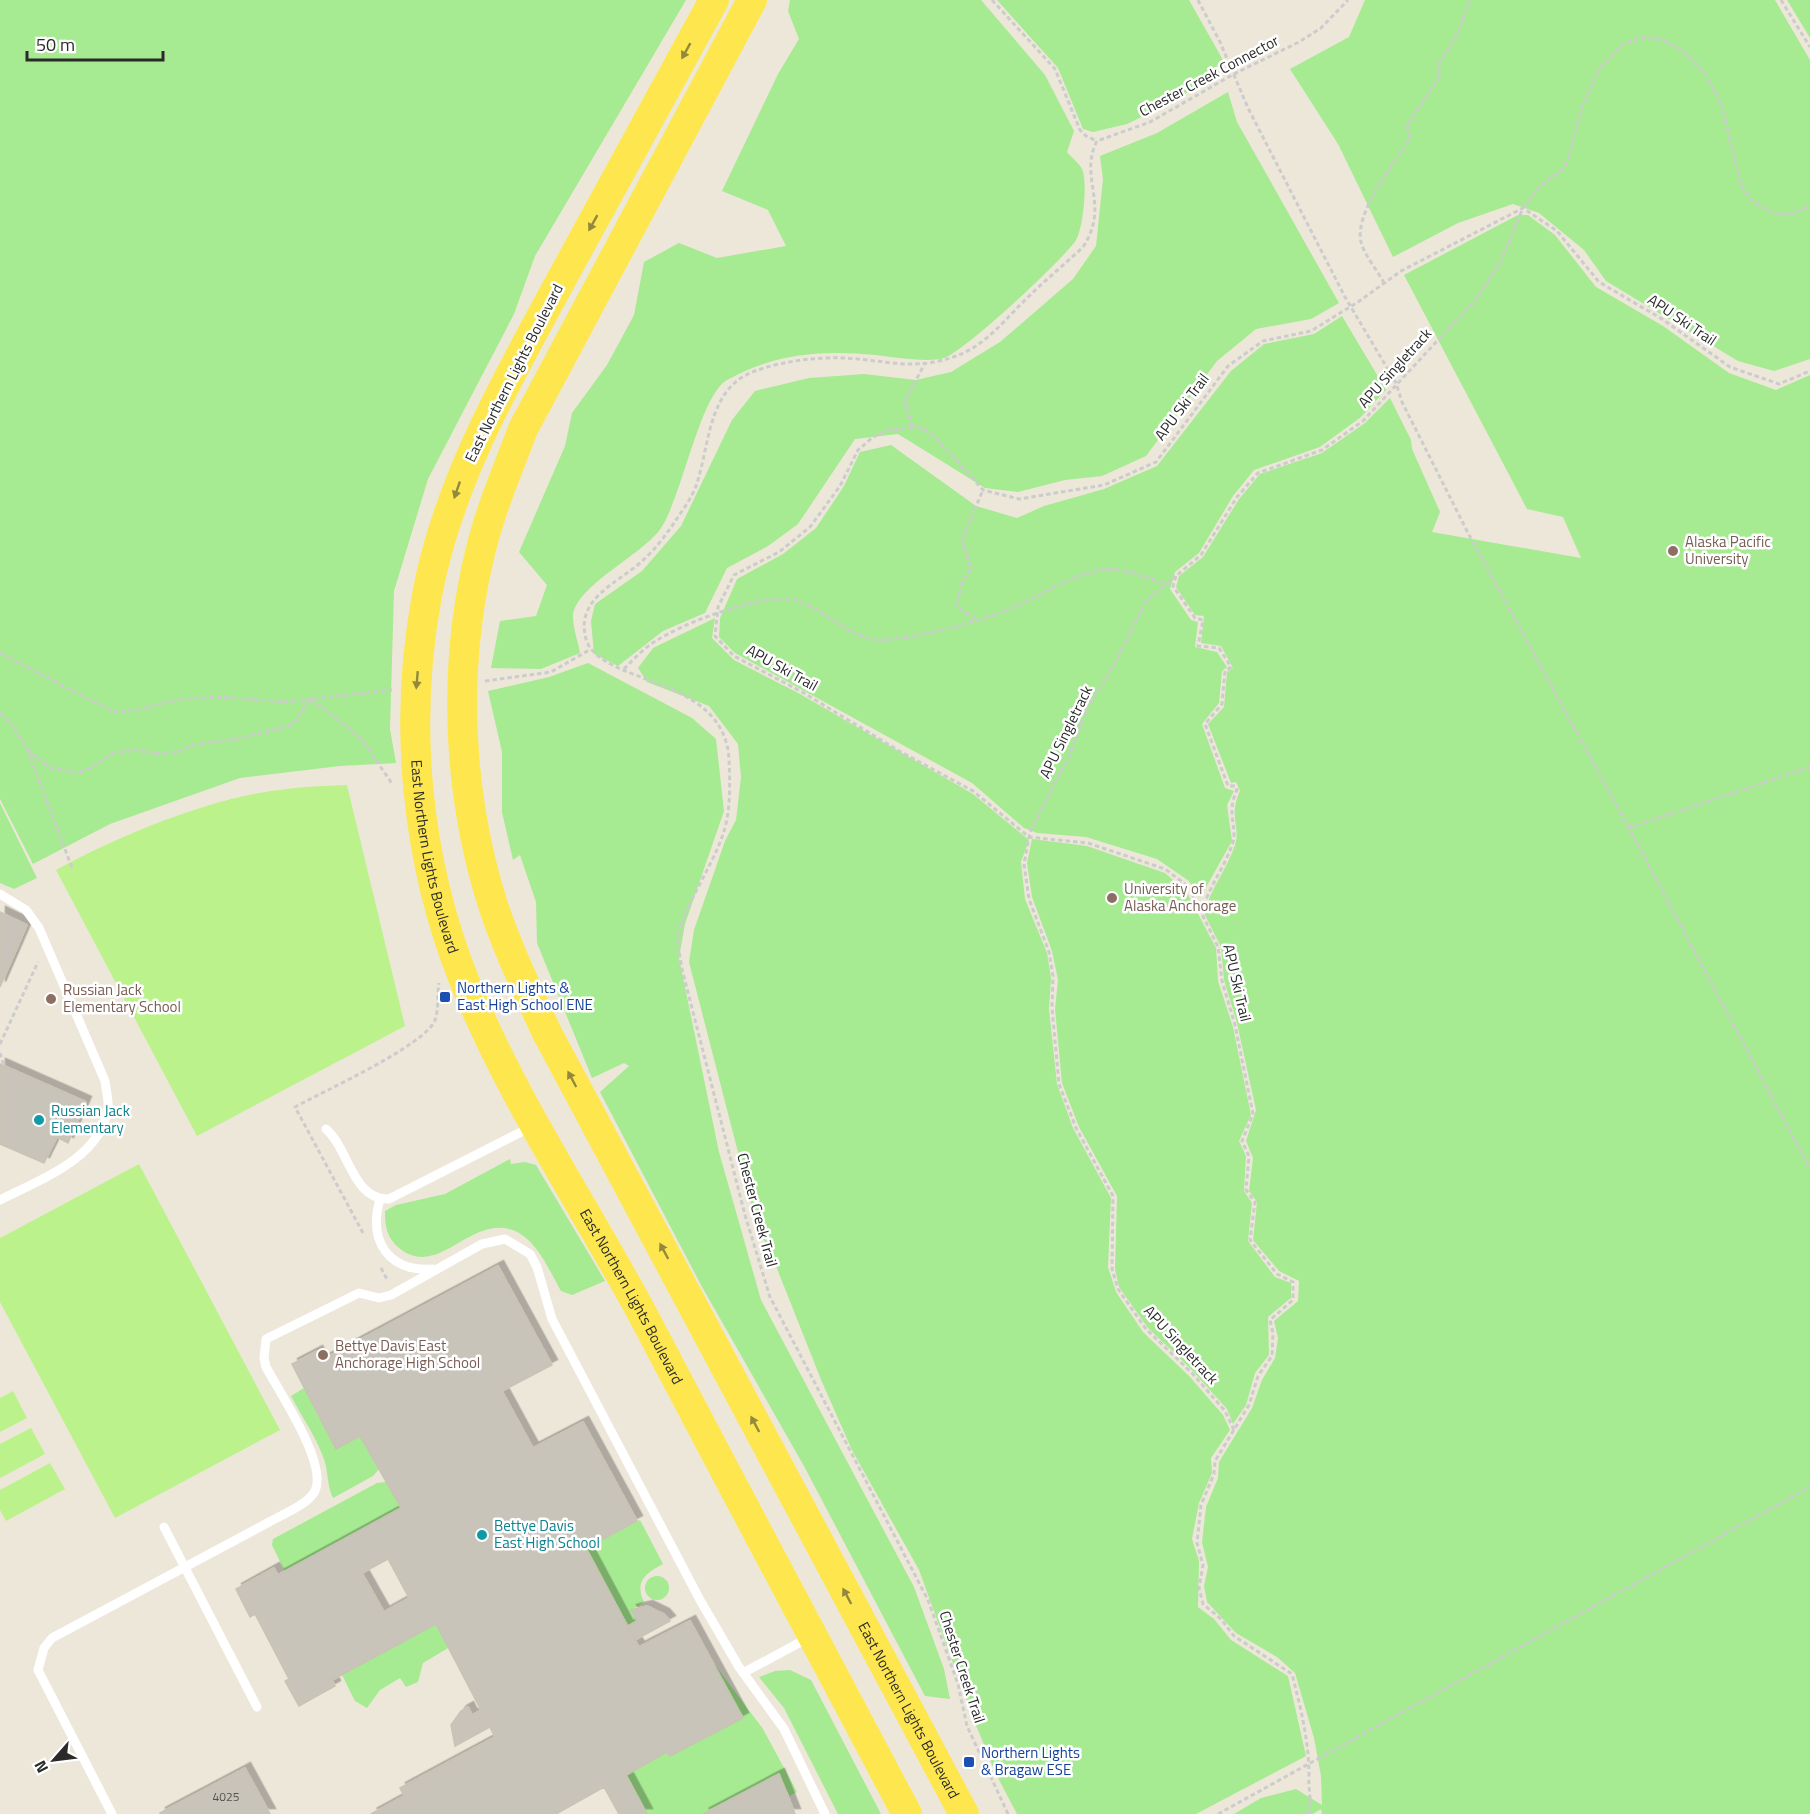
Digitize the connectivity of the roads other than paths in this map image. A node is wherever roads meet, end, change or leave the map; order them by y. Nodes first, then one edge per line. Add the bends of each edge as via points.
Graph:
1 (714, 0) edge
2 (752, 0) edge
3 (0, 894) edge
4 (536, 1125) junction
5 (326, 1129) dead end
6 (380, 1199) junction
7 (0, 1200) edge
8 (437, 1269) junction
9 (164, 1527) dead end
10 (185, 1566) junction
11 (813, 1636) junction
12 (743, 1673) junction
13 (257, 1707) dead end
14 (112, 1814) edge
15 (825, 1814) edge
16 (907, 1814) edge
17 (963, 1814) edge

1 -> 4 main road, East Northern Lights Boulevard via 483,428 442,535 427,595 416,694 416,746 428,862 464,982
17 -> 2 main road, East Northern Lights Boulevard via 546,1031 494,905 477,845 466,780 463,709 469,618 481,550 498,493 523,429
3 - 7 lane via 26,910 39,928 105,1081 108,1107 103,1126 74,1160
4 - 6 lane via 389,1199
4 - 11 main road, East Northern Lights Boulevard via 621,1275
5 - 6 lane via 334,1135 362,1186 370,1196
6 - 8 lane via 375,1214 376,1230 393,1261 405,1268
8 - 10 lane via 391,1295 379,1298 359,1293 267,1339 266,1367 314,1458 318,1476 315,1491 294,1508
8 - 12 lane via 495,1239 505,1239 530,1254 552,1319
9 - 10 lane
10 - 13 lane
10 - 14 lane via 52,1638 40,1658 38,1670
11 - 12 lane
11 - 16 main road, East Northern Lights Boulevard
12 - 15 lane via 784,1729

